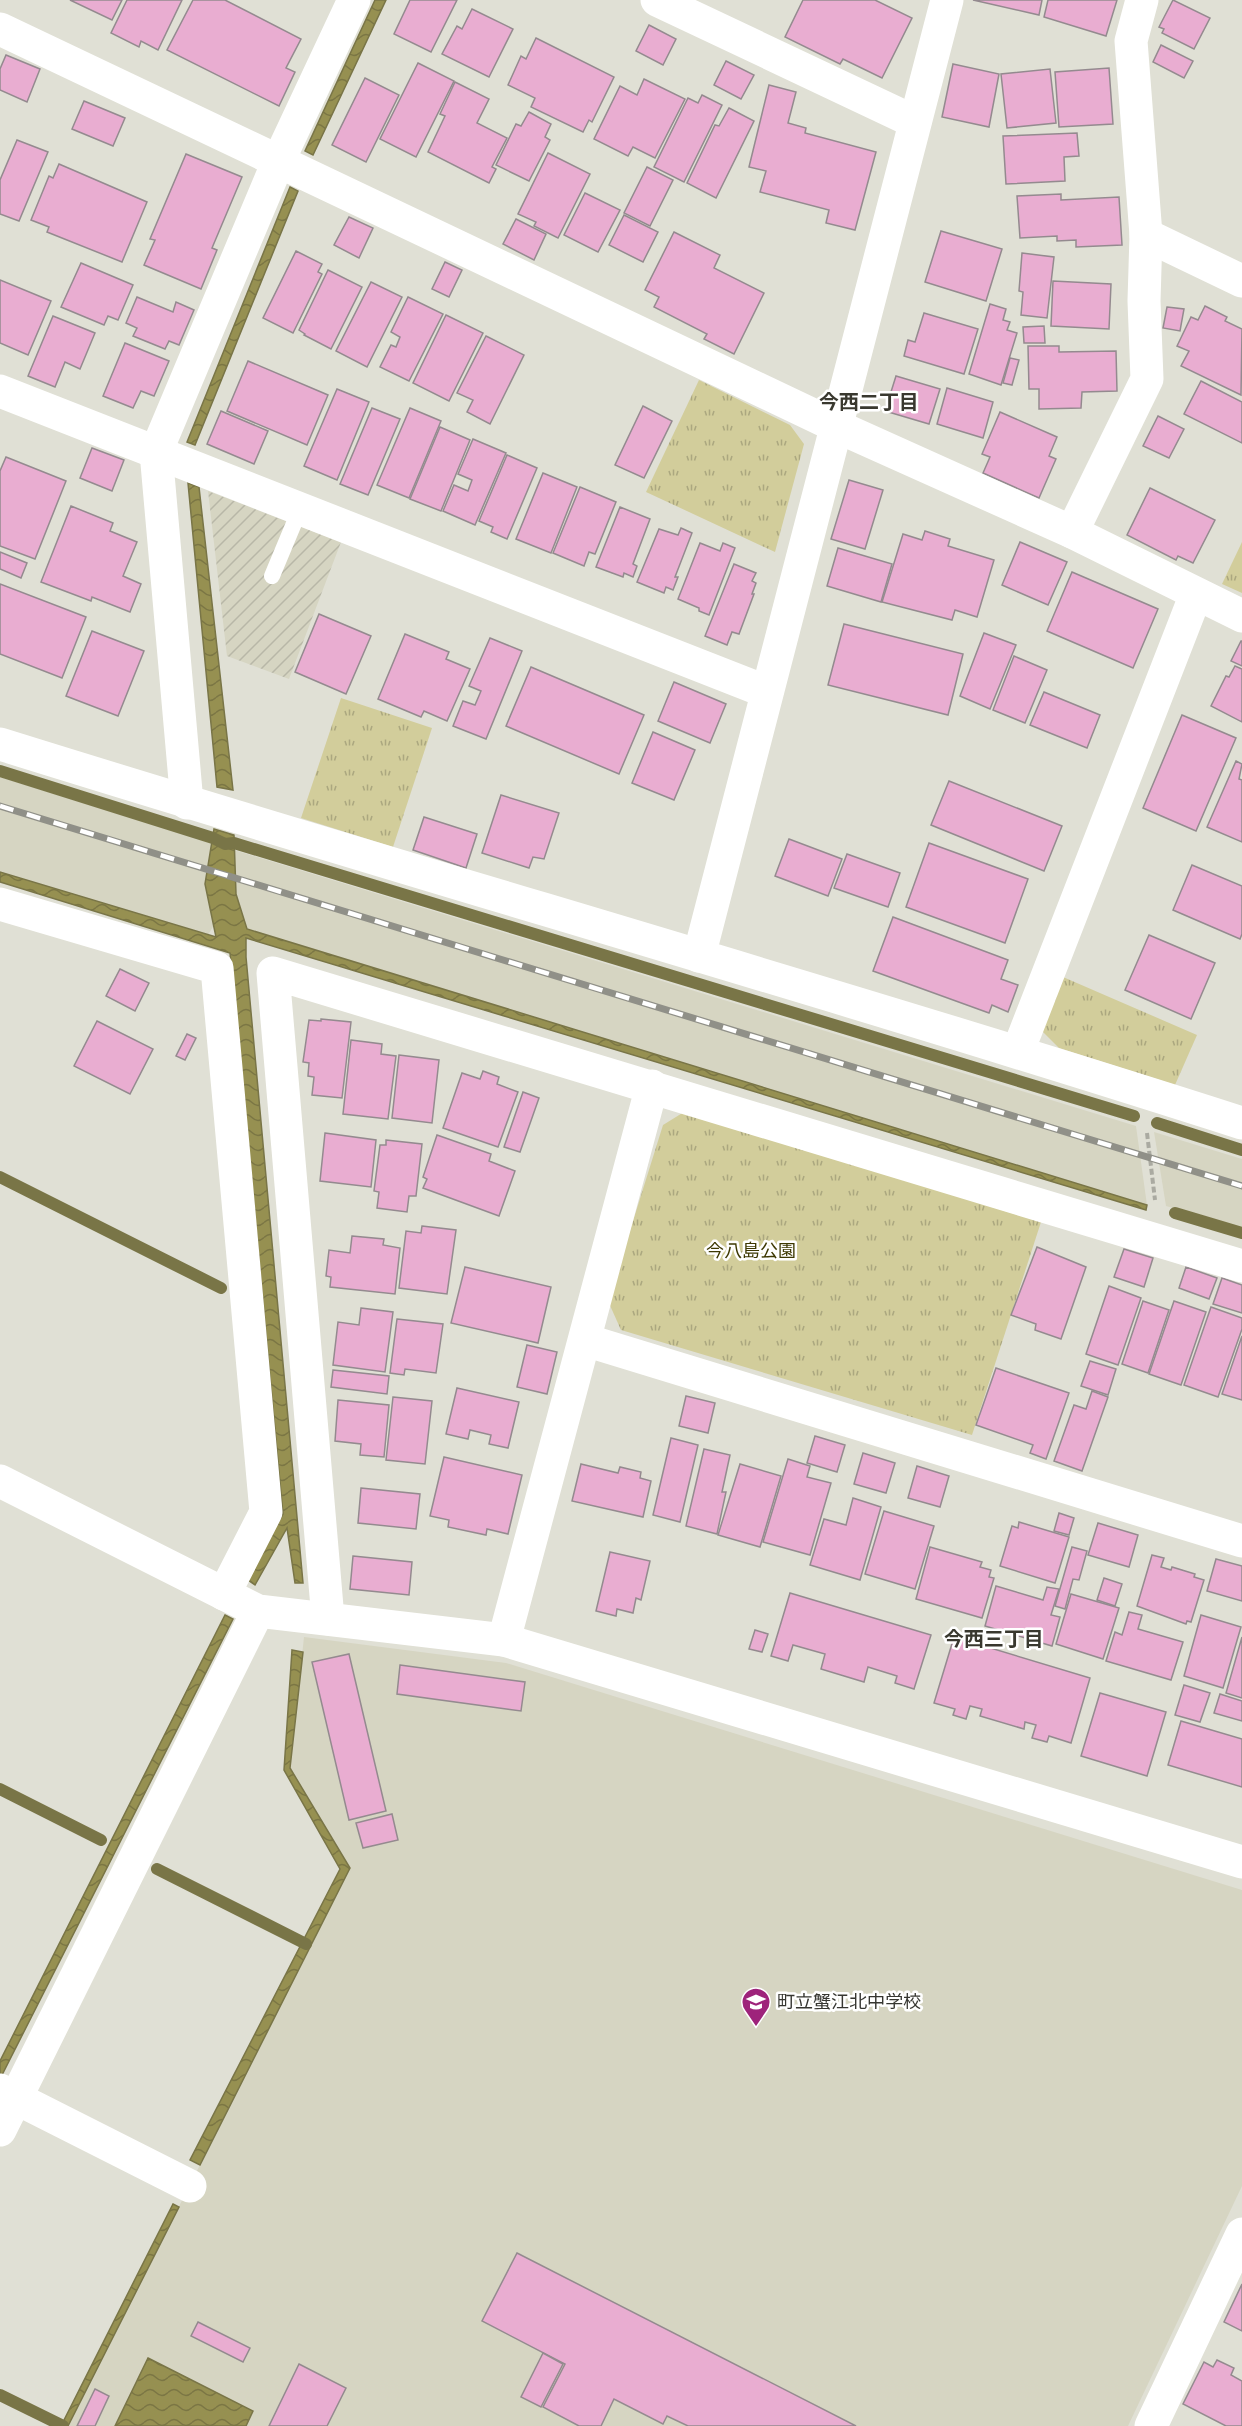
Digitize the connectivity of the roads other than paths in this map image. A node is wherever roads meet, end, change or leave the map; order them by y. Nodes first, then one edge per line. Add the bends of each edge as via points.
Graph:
1 (354, 0) edge
2 (657, 0) edge
3 (947, 0) edge
4 (1142, 0) edge
5 (0, 29) edge
6 (915, 122) junction
7 (278, 162) junction
8 (1146, 235) junction
9 (1242, 281) edge
10 (0, 391) edge
11 (836, 426) junction
12 (156, 452) junction
13 (300, 509) junction
14 (1072, 532) junction
15 (272, 576) dead end
16 (1196, 594) junction
17 (1242, 616) edge
18 (767, 692) junction
19 (0, 744) edge
20 (187, 802) junction
21 (0, 904) edge
22 (699, 956) junction
23 (1018, 1052) junction
24 (652, 1086) junction
25 (1242, 1123) edge
26 (1242, 1266) edge
27 (585, 1340) junction
28 (0, 1481) edge
29 (1242, 1541) edge
30 (224, 1593) junction
31 (258, 1611) junction
32 (328, 1619) junction
33 (504, 1640) junction
34 (1242, 1862) edge
35 (8, 2094) edge
36 (0, 2130) edge
37 (190, 2186) dead end
38 (1242, 2234) edge
39 (1151, 2426) edge

1 - 7 street
2 - 6 street
3 - 6 street
4 - 8 street via 1131,41
5 - 7 street
6 - 11 street
7 - 11 street
7 - 12 street
8 - 9 street
8 - 14 street via 1147,379
10 - 12 street
11 - 14 street
11 - 18 street
12 - 13 street
12 - 20 street
13 - 15 lane
13 - 18 street
14 - 16 street
16 - 17 street
16 - 23 street
18 - 22 street
19 - 20 street
20 - 22 street
21 - 30 street via 217,968 266,1512
22 - 23 street
23 - 25 street
24 - 26 street
24 - 27 street
24 - 32 street via 273,973
27 - 29 street
27 - 33 street
28 - 30 street
30 - 31 street
31 - 32 street
31 - 35 street
32 - 33 street
33 - 34 street
35 - 36 street
35 - 37 street
38 - 39 street

